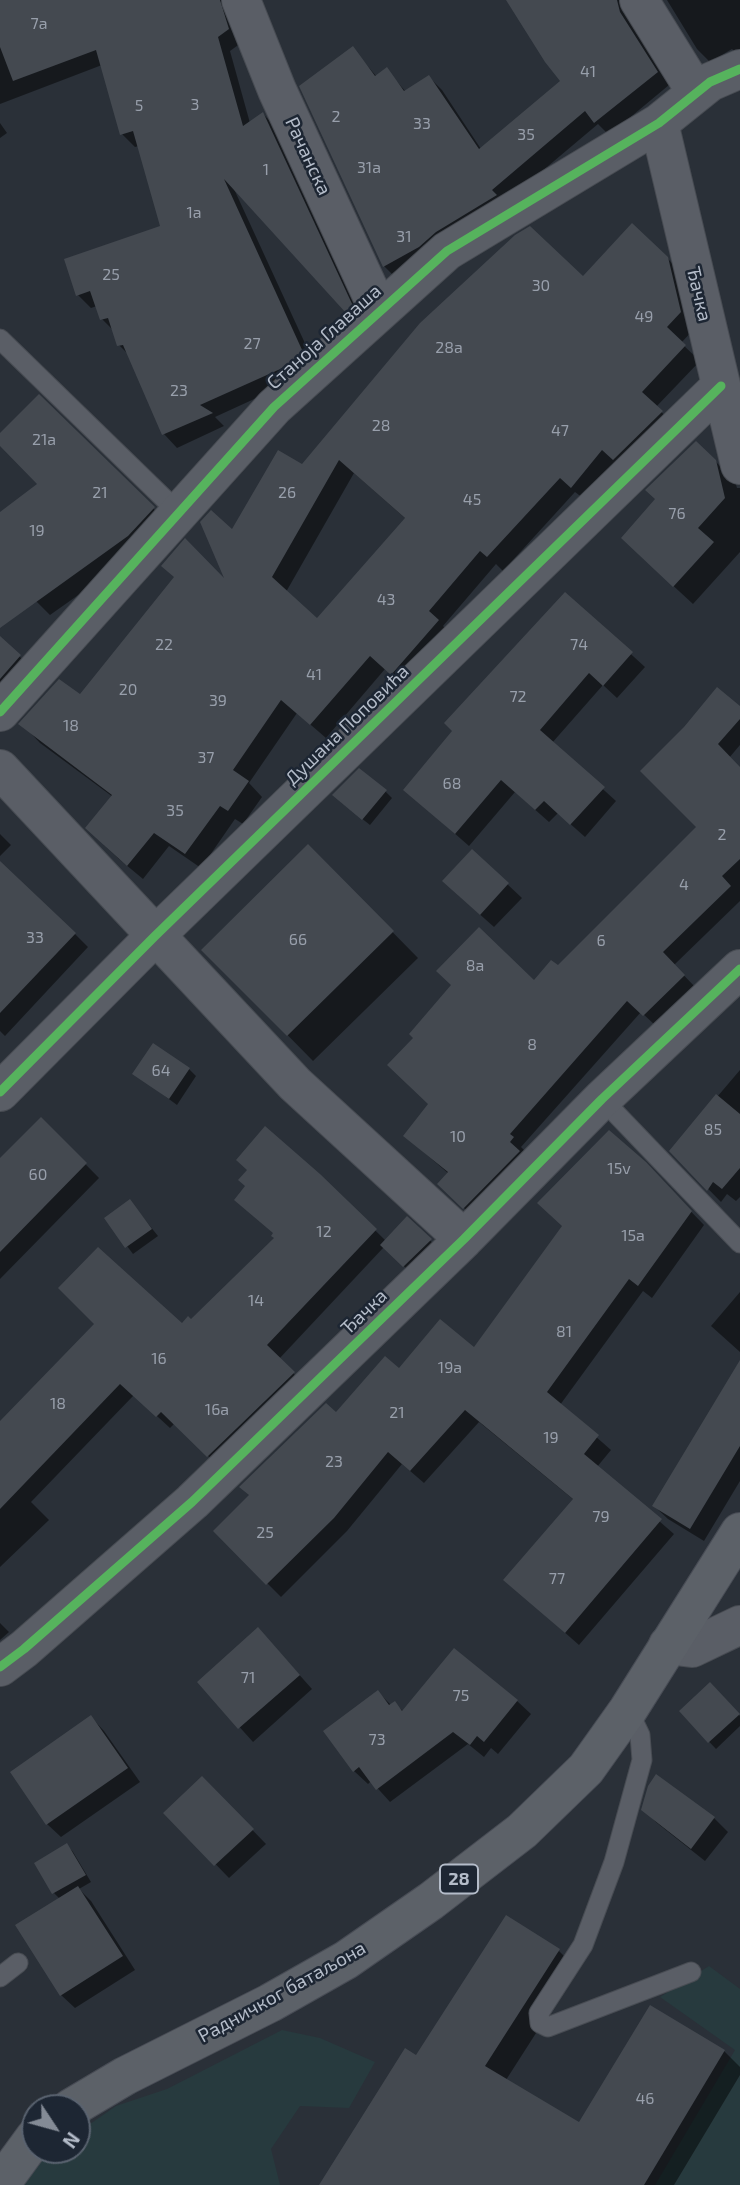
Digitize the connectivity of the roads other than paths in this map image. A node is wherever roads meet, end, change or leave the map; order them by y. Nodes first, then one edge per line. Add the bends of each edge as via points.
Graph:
1 (241, 0) edge
2 (639, 0) edge
3 (740, 69) edge
4 (696, 92) junction
5 (659, 123) junction
6 (379, 311) junction
7 (0, 339) edge
8 (721, 386) junction
9 (740, 465) edge
10 (179, 513) junction
11 (0, 712) edge
12 (0, 769) edge
13 (155, 936) junction
14 (740, 969) edge
15 (0, 1092) edge
16 (602, 1099) junction
17 (464, 1239) junction
18 (740, 1243) edge
19 (740, 1532) edge
20 (740, 1626) edge
21 (668, 1645) junction
22 (0, 1667) edge
23 (628, 1710) junction
24 (18, 1963) dead end
25 (691, 1972) dead end
26 (0, 1977) edge
27 (91, 2096) edge
28 (21, 2156) edge
29 (0, 2185) edge

1 - 6 street, Рачанска via 277,90
2 - 4 street
3 - 4 street, Станоја Главаша
4 - 5 street, Станоја Главаша
5 - 6 street, Станоја Главаша via 447,251
5 - 8 street, Ђачка
6 - 10 street, Станоја Главаша via 274,407
7 - 10 lane
8 - 9 street, Ђачка
8 - 13 street, Душана Поповића
10 - 11 street, Станоја Главаша
12 - 13 street
13 - 15 street, Душана Поповића
13 - 17 street via 295,1084
14 - 16 street, Ђачка
16 - 17 street, Ђачка
16 - 18 lane
17 - 22 street, Ђачка via 192,1502
19 - 21 main road, Радничког батаљона / 28
20 - 21 street via 692,1648
21 - 23 main road, Радничког батаљона / 28
23 - 25 lane via 640,1735 642,1760 614,1862 583,1945 539,2013 540,2023 548,2027
23 - 27 main road, Радничког батаљона / 28 via 586,1769 522,1831 430,1901 345,1960
24 - 26 lane
28 - 29 main road

